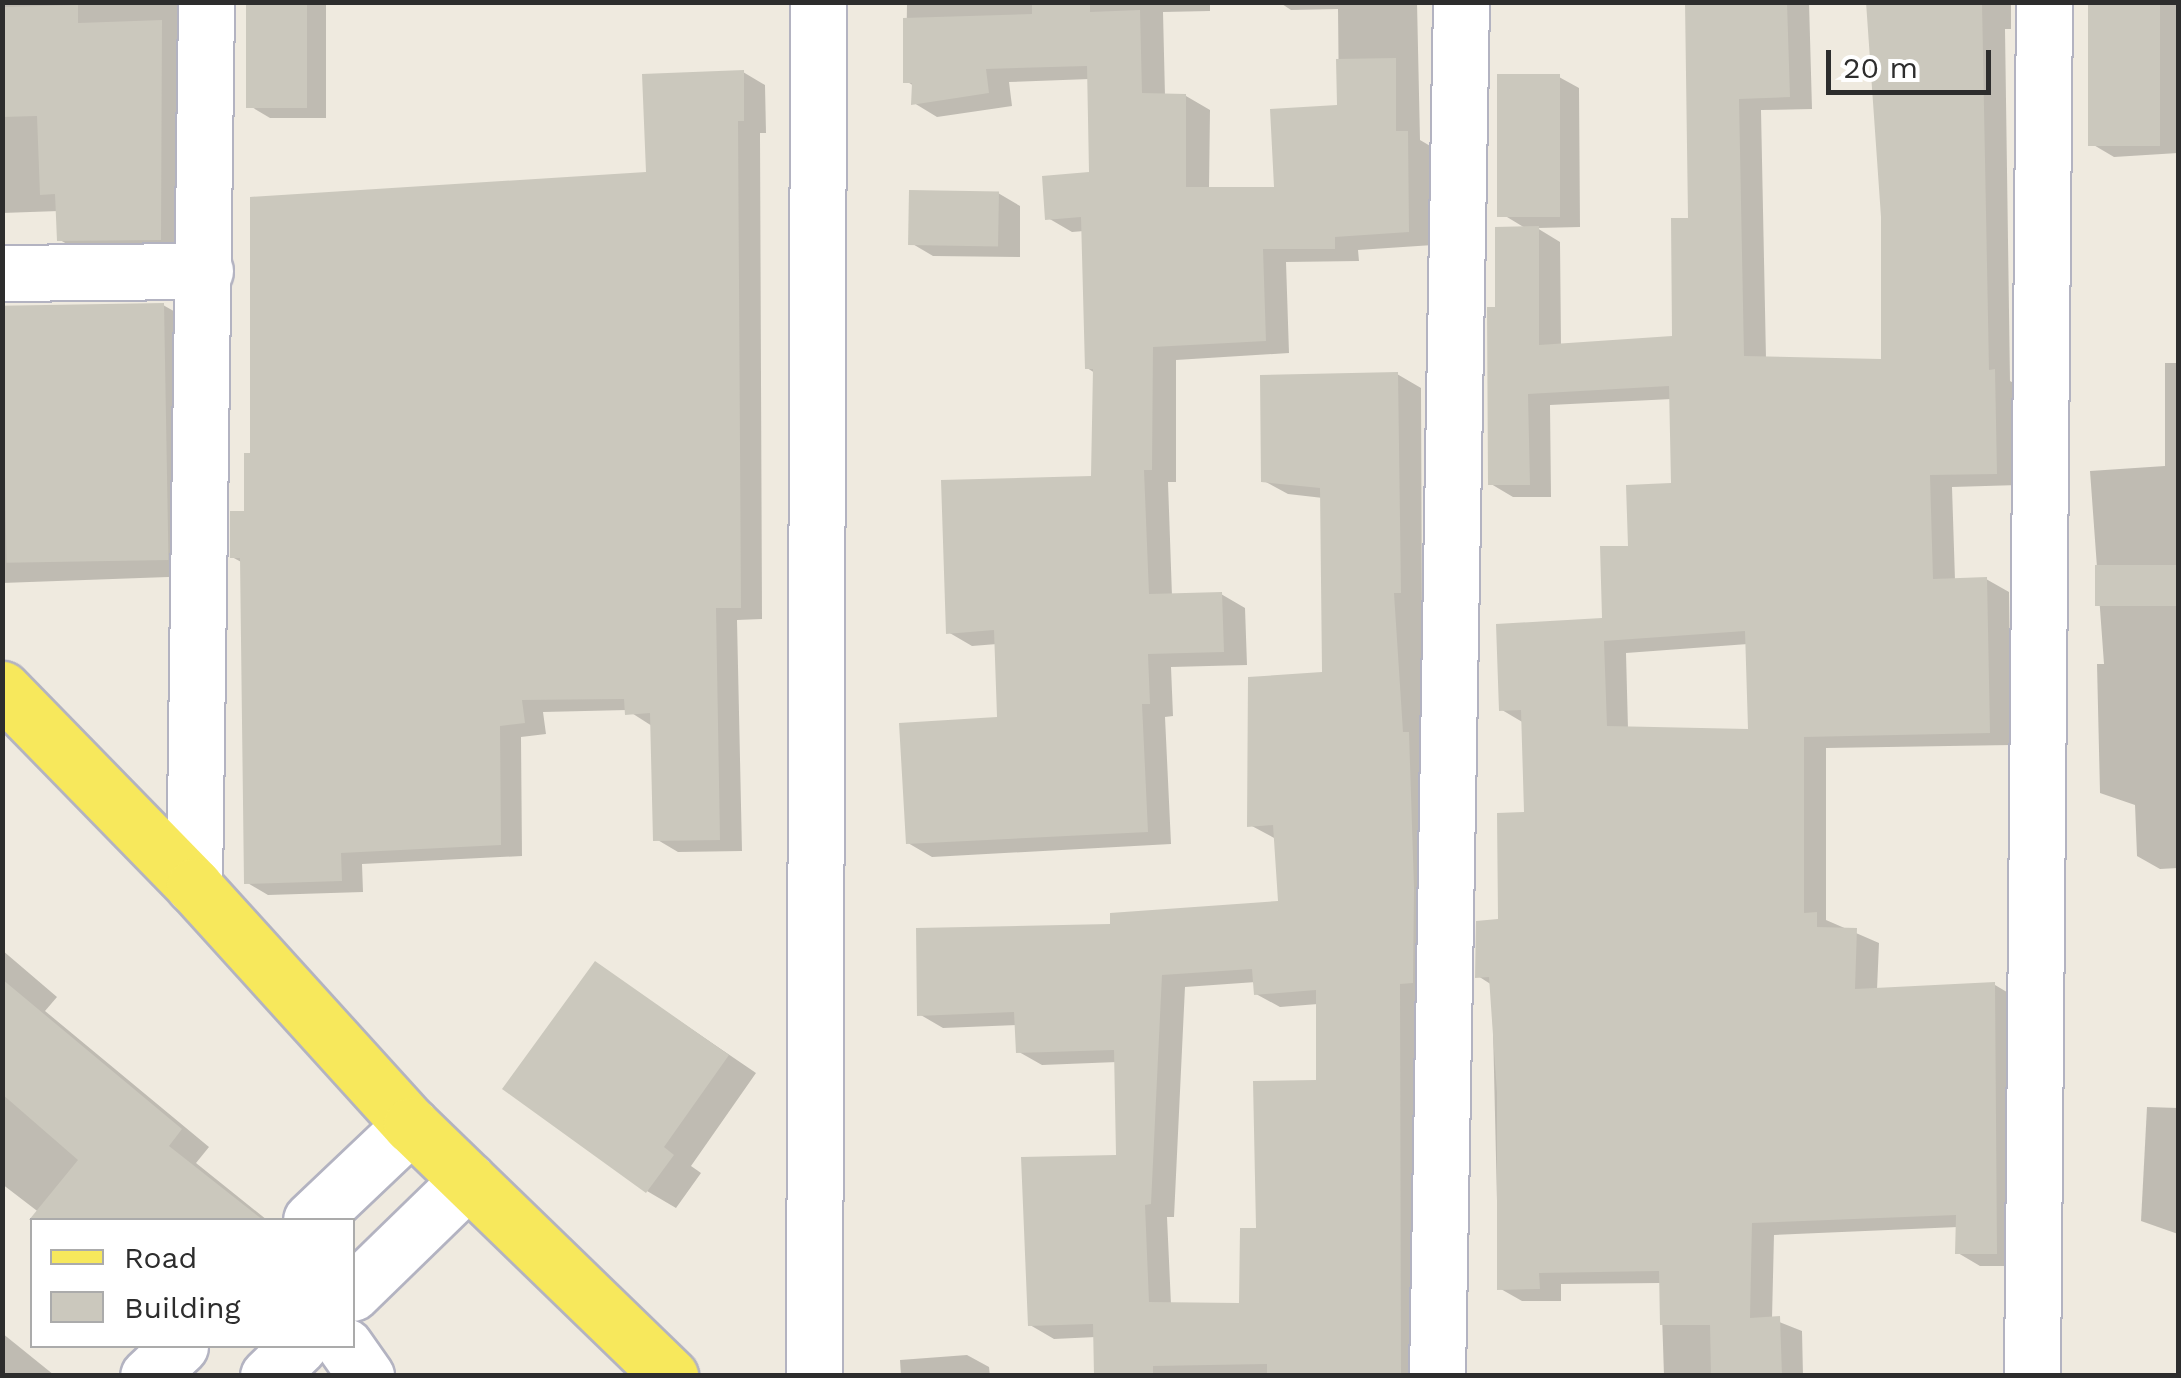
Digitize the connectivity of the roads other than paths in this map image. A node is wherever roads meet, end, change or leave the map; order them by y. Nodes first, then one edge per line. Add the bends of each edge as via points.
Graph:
1 (206, 2) edge
2 (818, 2) edge
3 (1461, 2) edge
4 (2044, 2) edge
5 (205, 271) junction
6 (2, 273) edge
7 (2, 690) edge
8 (194, 886) junction
9 (411, 1125) junction
10 (468, 1180) junction
11 (313, 1218) edge
12 (355, 1290) edge
13 (178, 1348) edge
14 (297, 1348) edge
15 (346, 1348) edge
16 (148, 1376) edge
17 (268, 1376) edge
18 (366, 1376) edge
19 (670, 1376) edge
20 (814, 1376) edge
21 (1437, 1376) edge
22 (2032, 1376) edge

1 - 5 street
2 - 20 street
3 - 21 street
4 - 22 street
5 - 6 street
5 - 8 street
7 - 8 main road
8 - 9 main road
9 - 10 main road
9 - 11 street
10 - 12 street
10 - 19 main road
13 - 16 street
14 - 17 street
15 - 18 street

